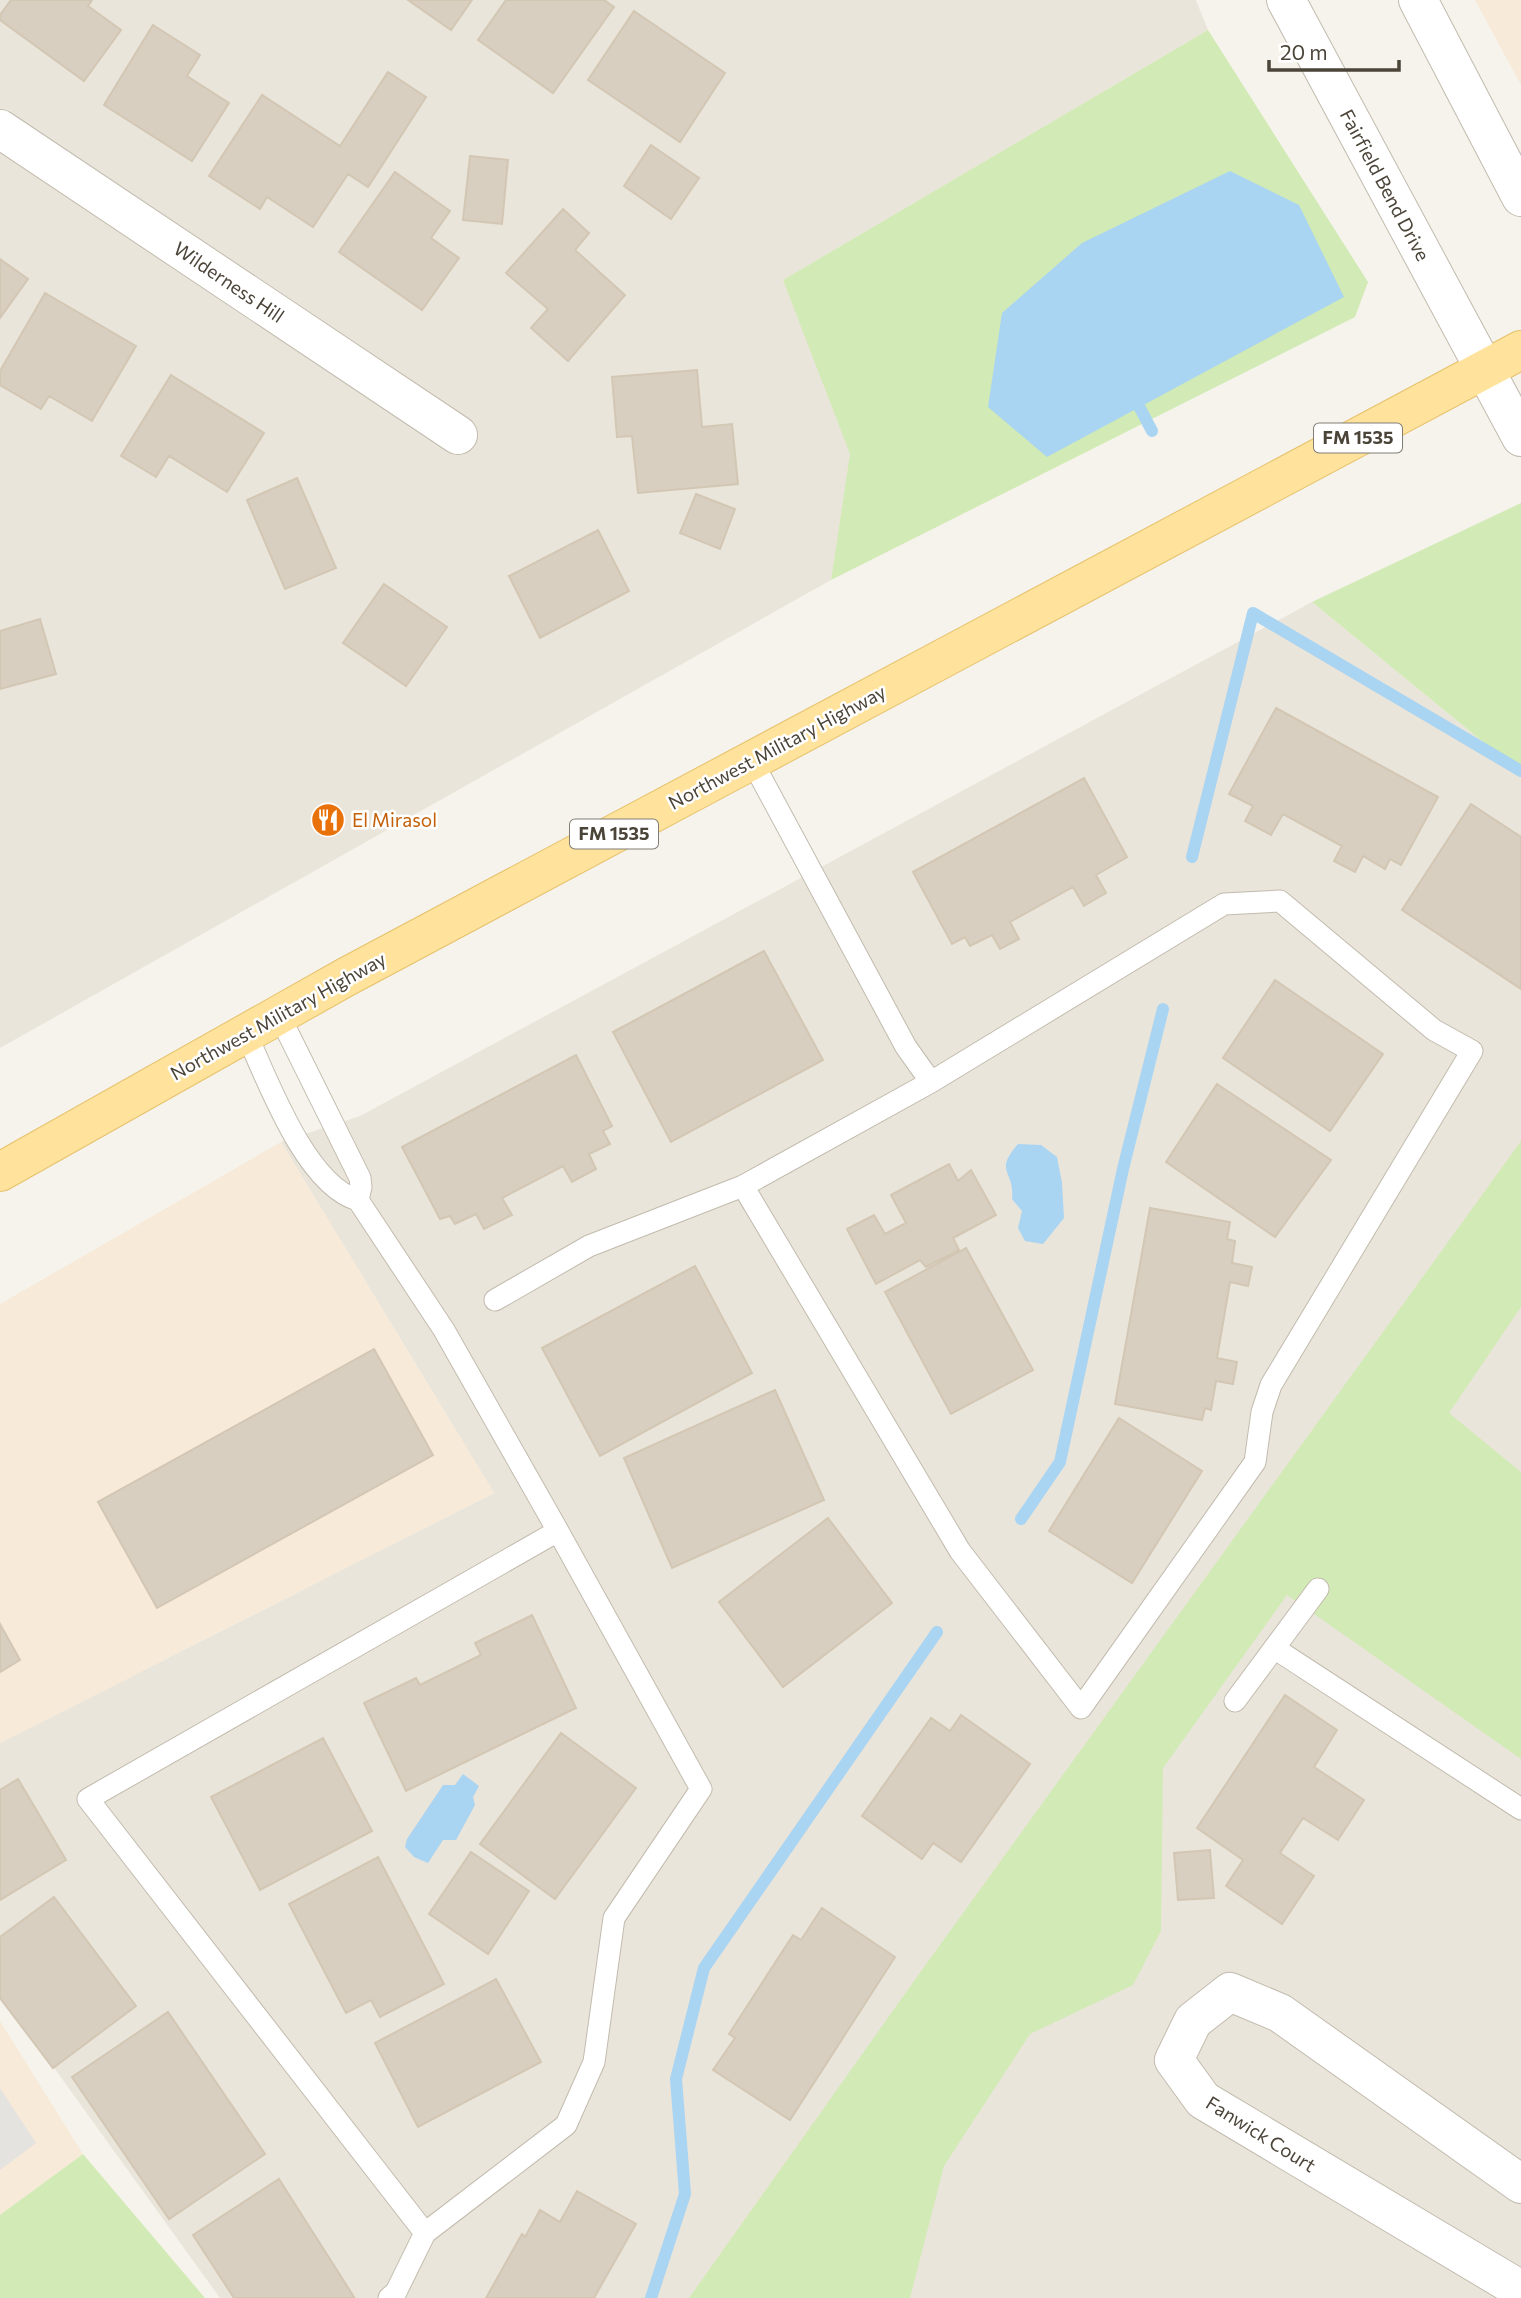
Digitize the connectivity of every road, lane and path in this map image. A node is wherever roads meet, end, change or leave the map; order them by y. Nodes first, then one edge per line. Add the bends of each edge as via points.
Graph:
1 (1286, 0) edge
2 (1419, 0) edge
3 (0, 129) edge
4 (1521, 197) edge
5 (1521, 350) edge
6 (1484, 370) junction
7 (458, 435) dead end
8 (1521, 437) edge
9 (752, 761) junction
10 (262, 1024) junction
11 (931, 1082) junction
12 (0, 1172) edge
13 (743, 1186) junction
14 (358, 1200) junction
15 (495, 1300) dead end
16 (558, 1531) junction
17 (1318, 1589) dead end
18 (1275, 1648) junction
19 (1235, 1701) dead end
20 (1521, 1809) edge
21 (1521, 2185) edge
22 (425, 2232) junction
23 (1521, 2290) edge
24 (389, 2298) edge

1 - 6 street, Fairfield Bend Drive
2 - 4 street
3 - 7 street, Wilderness Hill
5 - 6 main road, Northwest Military Highway / FM 1535
6 - 8 street, Fairfield Bend Drive
6 - 9 main road, Northwest Military Highway / FM 1535
9 - 10 main road, Northwest Military Highway / FM 1535
9 - 11 lane via 906,1047
10 - 12 main road, Northwest Military Highway / FM 1535
10 - 14 lane via 360,1178
10 - 14 lane via 303,1152 335,1188
11 - 13 lane
11 - 13 lane via 1224,904 1280,901 1434,1030 1472,1051 1271,1385 1255,1462 1081,1708 960,1551
13 - 15 lane via 589,1246
14 - 16 lane via 443,1331
16 - 22 lane via 701,1789 614,1918 594,2062 566,2125
16 - 22 lane via 88,1799
17 - 18 lane
18 - 19 lane
18 - 20 lane
21 - 23 street, Fanwick Court via 1280,2014 1230,1992 1193,2021 1174,2060 1203,2100
22 - 24 lane

